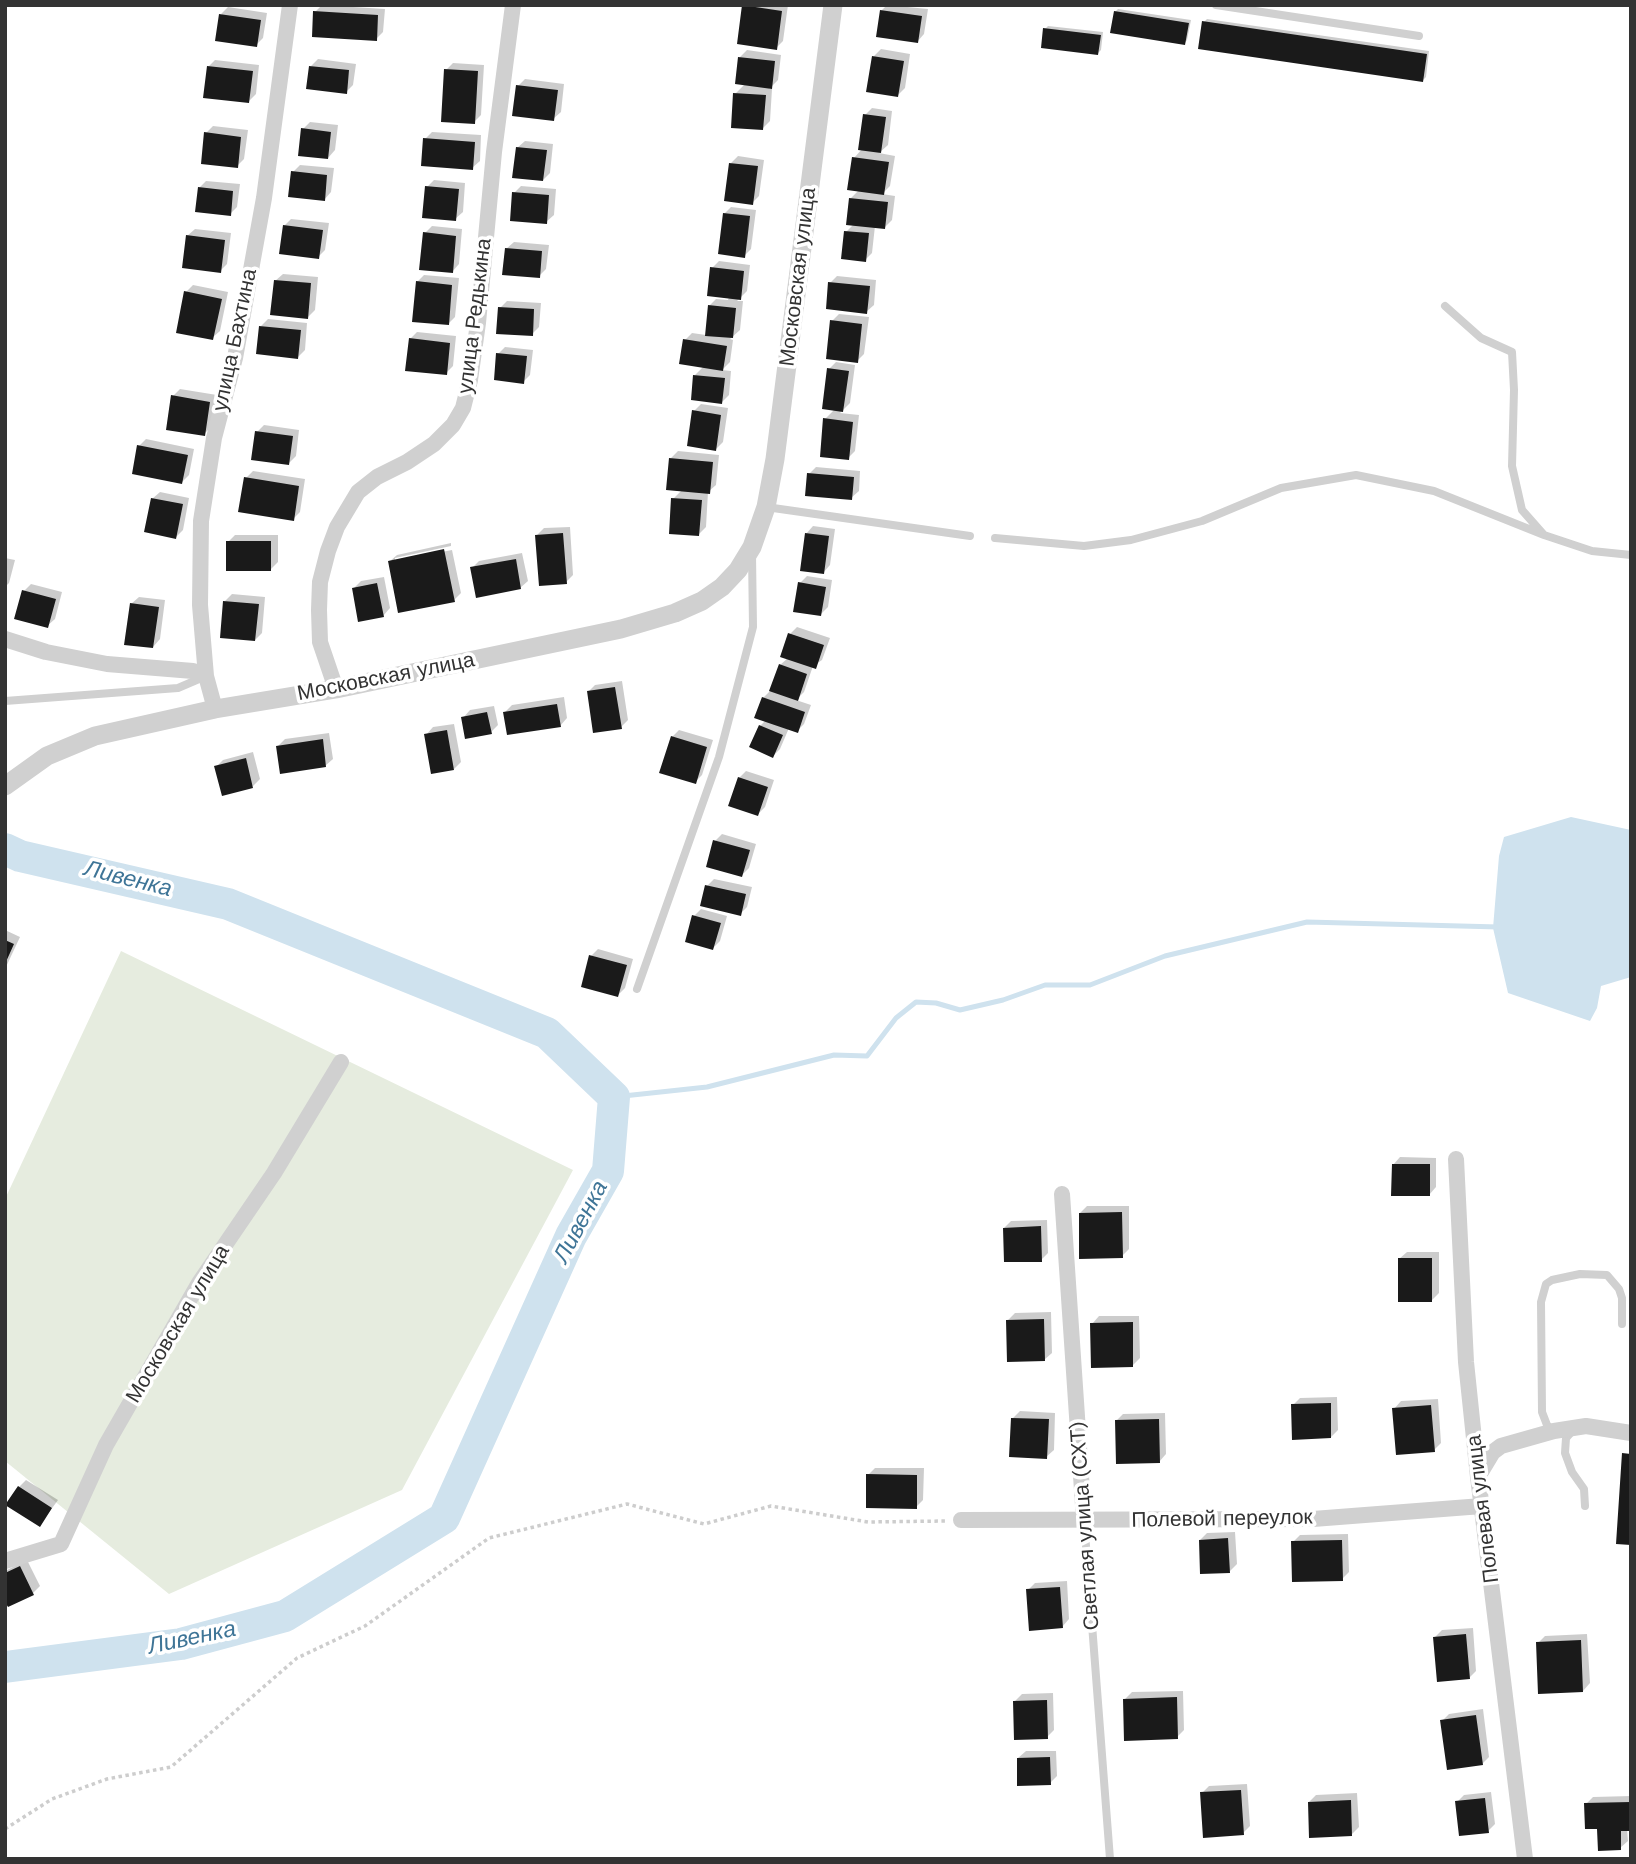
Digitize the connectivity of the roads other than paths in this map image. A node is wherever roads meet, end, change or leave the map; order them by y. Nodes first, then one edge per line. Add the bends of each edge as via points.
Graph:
1 (290, 5) edge
2 (513, 5) edge
3 (833, 5) edge
4 (1216, 5) edge
5 (1419, 36) dead end
6 (1445, 306) dead end
7 (766, 507) junction
8 (1544, 535) junction
9 (970, 536) dead end
10 (995, 538) dead end
11 (752, 547) junction
12 (1631, 555) edge
13 (5, 639) edge
14 (205, 676) junction
15 (336, 689) junction
16 (5, 701) edge
17 (215, 709) junction
18 (5, 786) edge
19 (638, 989) dead end
20 (341, 1062) dead end
21 (1457, 1159) dead end
22 (1062, 1194) dead end
23 (1622, 1324) dead end
24 (1576, 1426) junction
25 (1554, 1431) junction
26 (1631, 1433) edge
27 (1478, 1477) junction
28 (1482, 1506) junction
29 (1586, 1507) dead end
30 (961, 1520) road end
31 (1084, 1520) junction
32 (5, 1561) edge
33 (1110, 1859) edge
34 (1525, 1859) edge

1 - 14 street, улица Бахтина via 264,198 201,521
2 - 15 street, улица Редькина via 478,323 463,408 434,444 358,492 337,527 320,582 319,610 320,642
3 - 7 street, Московская улица
4 - 5 lane
6 - 8 lane via 1481,338 1512,352 1512,466 1522,510
7 - 9 lane
7 - 11 street, Московская улица
8 - 10 lane via 1434,491 1356,475 1282,488 1202,521 1131,540 1084,546
8 - 12 lane via 1592,551
11 - 15 street, Московская улица via 722,587 675,613 621,629
11 - 19 lane, Московская улица via 753,626 722,744
13 - 14 street via 107,664 181,669
14 - 16 lane via 178,688
14 - 17 street, улица Бахтина
15 - 17 street, Московская улица
17 - 18 street, Московская улица via 95,736 47,756
20 - 32 street, Московская улица via 274,1173 198,1283 106,1445 61,1544
21 - 27 street, Полевая улица via 1466,1362
22 - 31 street, Светлая улица (СХТ)
23 - 25 lane via 1622,1298 1606,1275 1580,1274 1546,1284 1541,1302 1542,1412 1546,1425
24 - 25 street
24 - 26 street
24 - 29 lane via 1566,1438 1565,1452 1584,1489
25 - 27 street via 1501,1446
27 - 28 street, Полевая улица
28 - 31 street, Полевой переулок via 1313,1519
28 - 34 street, Полевая улица
30 - 31 street, Полевой переулок
31 - 33 lane, Светлая улица (СХТ)

